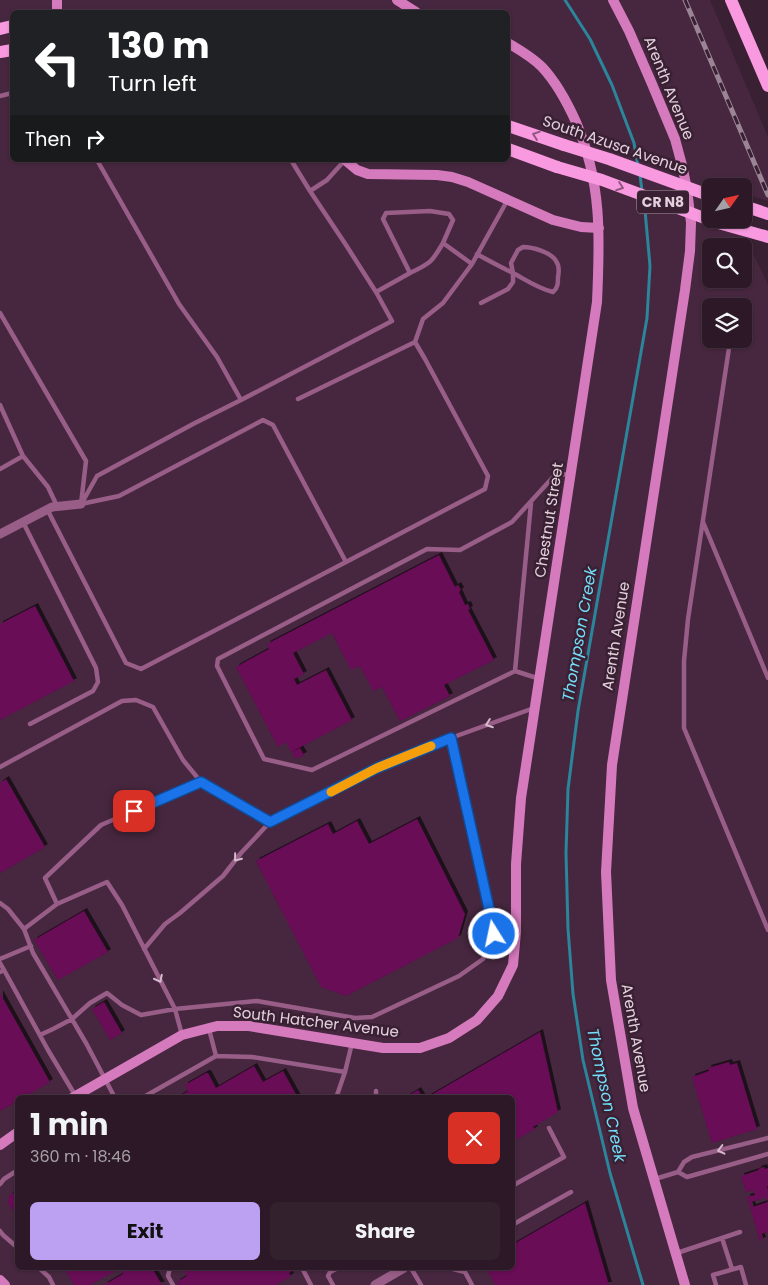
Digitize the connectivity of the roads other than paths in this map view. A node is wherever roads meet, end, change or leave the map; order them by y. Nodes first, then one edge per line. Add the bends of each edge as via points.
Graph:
1 (397, 0) edge
2 (613, 0) edge
3 (731, 0) edge
4 (413, 10) edge
5 (510, 44) edge
6 (765, 70) edge
7 (768, 86) edge
8 (510, 127) edge
9 (510, 149) edge
10 (98, 162) edge
11 (292, 162) edge
12 (343, 162) edge
13 (347, 162) edge
14 (310, 191) junction
15 (702, 193) edge
16 (508, 200) junction
17 (752, 209) edge
18 (768, 214) edge
19 (600, 228) junction
20 (768, 238) edge
21 (443, 243) junction
22 (477, 254) junction
23 (472, 264) junction
24 (410, 272) junction
25 (513, 274) junction
26 (378, 295) junction
27 (481, 303) dead end
28 (0, 313) edge
29 (415, 342) junction
30 (729, 348) dead end
31 (298, 399) dead end
32 (241, 400) junction
33 (0, 405) edge
34 (24, 456) junction
35 (0, 469) edge
36 (571, 474) junction
37 (531, 501) junction
38 (81, 504) junction
39 (57, 506) junction
40 (47, 509) junction
41 (703, 520) junction
42 (23, 522) junction
43 (0, 534) edge
44 (346, 562) junction
45 (515, 672) junction
46 (768, 678) edge
47 (540, 679) junction
48 (535, 708) junction
49 (30, 724) dead end
50 (451, 738) junction
51 (0, 767) edge
52 (201, 782) junction
53 (270, 822) junction
54 (0, 903) edge
55 (57, 904) junction
56 (24, 929) junction
57 (768, 930) edge
58 (31, 946) junction
59 (144, 949) junction
60 (0, 959) edge
61 (0, 963) edge
62 (2, 971) edge
63 (175, 1009) junction
64 (72, 1019) junction
65 (477, 1020) joint
66 (208, 1028) junction
67 (40, 1035) junction
68 (182, 1035) junction
69 (352, 1043) junction
70 (216, 1056) junction
71 (344, 1072) junction
72 (104, 1079) junction
73 (376, 1091) dead end
74 (75, 1095) edge
75 (79, 1095) edge
76 (113, 1095) edge
77 (147, 1095) edge
78 (337, 1095) edge
79 (376, 1095) edge
80 (549, 1128) dead end
81 (15, 1134) edge
82 (768, 1138) edge
83 (0, 1145) edge
84 (768, 1154) edge
85 (15, 1172) edge
86 (678, 1172) junction
87 (654, 1179) junction
88 (0, 1184) edge
89 (515, 1184) edge
90 (571, 1192) dead end
91 (515, 1223) edge
92 (0, 1231) edge
93 (740, 1232) dead end
94 (722, 1238) junction
95 (15, 1246) edge
96 (676, 1253) junction
97 (732, 1269) junction
98 (41, 1270) edge
99 (170, 1270) edge
100 (303, 1270) edge
101 (334, 1270) edge
102 (400, 1270) edge
103 (412, 1270) edge
104 (465, 1270) edge
105 (0, 1280) edge
106 (5, 1285) edge
107 (53, 1285) edge
108 (173, 1285) edge
109 (311, 1285) edge
110 (333, 1285) edge
111 (374, 1285) edge
112 (421, 1285) edge
113 (472, 1285) edge
114 (685, 1285) edge
115 (716, 1285) edge
116 (746, 1285) edge

1 - 4 street
2 - 87 street, Arenth Avenue via 675,139 691,223 685,290 612,765 606,872 611,980 633,1108
3 - 6 main road
5 - 19 street, Chestnut Street via 542,67 570,109 588,154
6 - 7 main road
15 -> 8 main road, South Azusa Avenue / CR N8, bridge
9 -> 20 main road, CR N8, bridge
10 - 32 lane via 179,304 217,358
11 - 14 lane
12 - 14 lane via 327,180
13 - 16 street via 368,174 452,177
14 - 26 lane
16 - 19 street via 553,220
16 - 22 lane
17 - 18 main road
19 - 36 street, Chestnut Street via 597,302
21 - 23 lane
21 - 24 lane via 434,260
21 - 24 lane via 453,220 449,214 430,211 386,213 383,219
22 - 23 lane
22 - 25 lane
23 - 29 lane via 443,303 423,319
24 - 26 lane via 376,292
25 - 25 lane via 546,290 553,292 557,288 559,270 556,261 538,249 523,246 518,250 511,263
25 - 27 lane via 514,282 508,289
26 - 32 lane via 392,321
28 - 38 lane via 86,461
29 - 31 lane
29 - 44 lane via 488,476 485,489
30 - 41 lane
32 - 38 lane via 97,476
33 - 34 lane
34 - 35 lane
34 - 39 lane via 48,487
36 - 37 lane via 555,475
36 - 47 street, Chestnut Street
37 - 45 lane
37 - 45 lane via 512,522 460,550 428,549 218,659 217,666 264,759 312,770
38 - 39 street
38 - 44 lane via 119,496 263,420 273,425
39 - 40 street
40 - 42 street
40 - 44 lane via 126,662 141,669
41 - 46 lane
41 - 57 lane via 684,662 684,728
42 - 43 street
42 - 49 lane via 96,668 98,682 93,692
45 - 47 lane
47 - 48 street, Chestnut Street
48 -> 50 lane
48 - 65 street, Chestnut Street via 521,798 513,965 498,996
50 - 53 lane via 377,768
50 - 63 lane via 494,934 483,959 459,976 372,1017 354,1018 257,1002
51 - 52 lane via 122,701 136,700 153,707 183,760
52 - 53 lane
52 - 55 lane via 101,825 44,878
53 -> 59 lane via 223,876 164,924
54 - 56 lane
55 - 56 lane
55 - 59 lane via 108,882
56 - 58 lane
58 - 60 lane
58 - 64 lane
59 -> 63 lane
61 - 62 lane
62 - 67 lane
63 - 64 lane via 142,1015 107,993
63 - 68 lane
64 - 67 lane
64 - 72 lane
65 - 69 street, South Hatcher Avenue via 449,1038 420,1048 384,1048
66 - 68 street, South Hatcher Avenue
66 - 69 street, South Hatcher Avenue via 249,1026
66 - 70 lane
67 - 74 lane
68 - 72 street, South Hatcher Avenue
69 - 71 lane
70 - 71 lane via 252,1057
70 - 77 lane
71 - 78 lane
72 - 75 street, South Hatcher Avenue
72 - 76 lane
73 - 79 lane
80 - 89 lane via 564,1157
81 - 83 street
82 -> 86 lane via 692,1157
84 - 86 lane via 687,1177
85 - 88 lane
86 - 87 lane
87 - 96 street, Arenth Avenue
90 - 91 lane
92 - 95 lane
93 - 94 lane
94 - 96 lane
94 - 97 lane
96 - 114 street, Arenth Avenue
97 - 115 lane via 713,1275
97 - 116 lane via 741,1267
98 - 107 lane via 50,1277
99 - 108 lane via 168,1276
100 - 109 lane
101 - 110 lane via 328,1276
102 - 111 street
103 - 112 lane
104 - 113 lane
105 - 106 street

